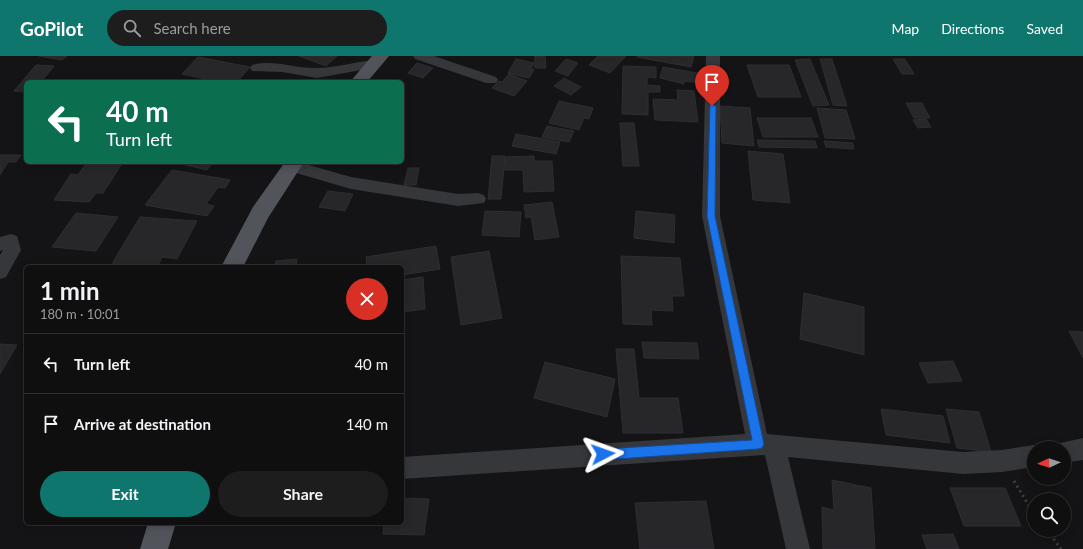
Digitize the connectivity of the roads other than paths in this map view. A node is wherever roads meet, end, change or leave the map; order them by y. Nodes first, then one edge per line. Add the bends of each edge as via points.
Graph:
1 (420, 56) edge
2 (714, 56) edge
3 (377, 60) edge
4 (257, 68) dead end
5 (360, 80) edge
6 (491, 80) dead end
7 (294, 164) edge
8 (478, 199) dead end
9 (0, 244) edge
10 (233, 265) edge
11 (0, 272) edge
12 (766, 445) junction
13 (1083, 449) edge
14 (1071, 451) edge
15 (1027, 457) edge
16 (404, 468) edge
17 (161, 525) edge
18 (154, 549) edge
19 (798, 549) edge

1 - 6 street
2 - 12 street via 711,216
3 - 4 street via 322,73
3 - 5 main road
7 - 8 street via 351,183 458,200
7 - 10 main road via 256,218
9 - 11 street via 11,241 12,250
12 - 15 street via 963,463
12 - 16 street
12 - 19 street
13 - 14 street
17 - 18 main road

